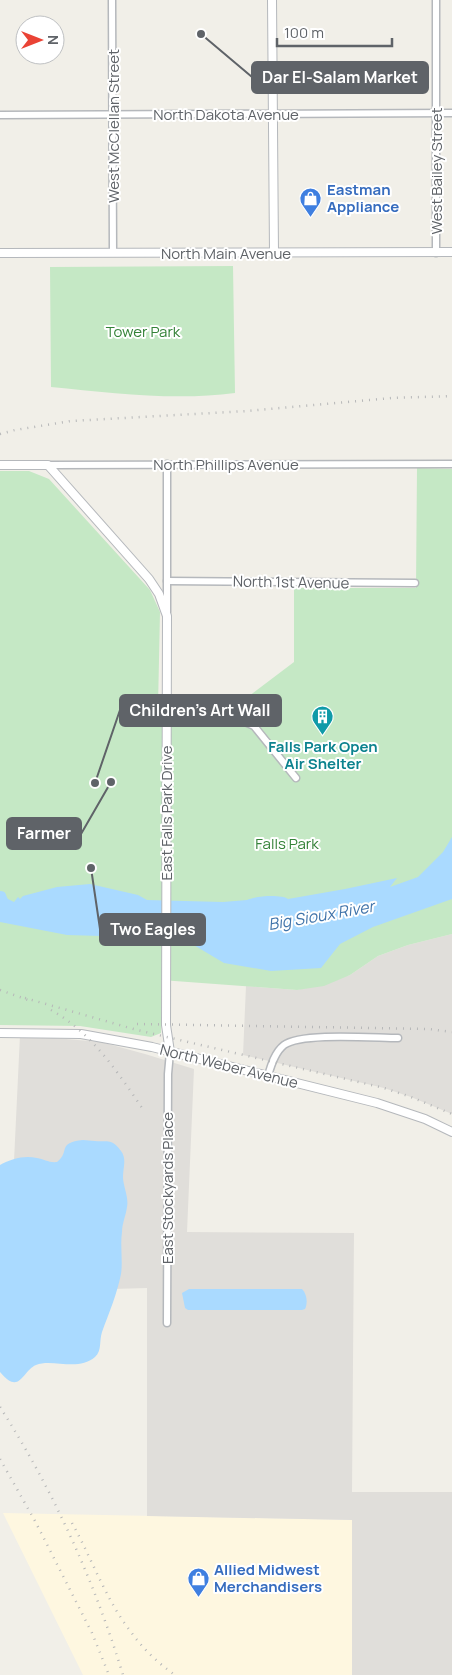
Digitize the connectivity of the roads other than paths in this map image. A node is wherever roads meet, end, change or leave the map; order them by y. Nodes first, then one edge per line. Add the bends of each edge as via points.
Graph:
1 (112, 0) edge
2 (272, 0) edge
3 (436, 0) edge
4 (436, 113) junction
5 (452, 113) edge
6 (273, 114) junction
7 (0, 115) edge
8 (112, 115) junction
9 (113, 252) junction
10 (436, 252) junction
11 (452, 252) edge
12 (0, 253) edge
13 (274, 253) junction
14 (167, 464) junction
15 (452, 464) edge
16 (0, 465) edge
17 (48, 465) junction
18 (167, 581) junction
19 (415, 584) dead end
20 (167, 616) junction
21 (167, 712) junction
22 (296, 778) dead end
23 (0, 1033) edge
24 (398, 1038) dead end
25 (170, 1052) junction
26 (268, 1076) junction
27 (452, 1132) edge
28 (168, 1323) dead end

1 - 8 street, West McClellan Street
2 - 6 street
3 - 4 street, West Bailey Street
4 - 5 street, North Dakota Avenue
4 - 6 street, North Dakota Avenue
4 - 10 street, West Bailey Street
6 - 8 street, North Dakota Avenue
6 - 13 street
7 - 8 street, North Dakota Avenue
8 - 9 street, West McClellan Street
9 - 12 street, North Main Avenue
9 - 13 street, North Main Avenue
10 - 11 street, North Main Avenue
10 - 13 street, North Main Avenue
14 - 15 street, North Phillips Avenue
14 - 17 street, North Phillips Avenue
14 - 18 street
16 - 17 street, North Phillips Avenue
17 - 20 street, East Falls Park Drive via 149,579
18 - 19 street, North 1st Avenue
18 - 20 street
20 - 21 street, East Falls Park Drive
21 - 22 street via 207,713 247,722 254,726
21 - 25 street, East Falls Park Drive via 166,958
23 - 25 street, North Weber Avenue via 81,1034
24 - 26 street via 296,1040 278,1051
25 - 26 street, North Weber Avenue
25 - 28 street, East Stockyards Place
26 - 27 street, North Weber Avenue via 377,1103

